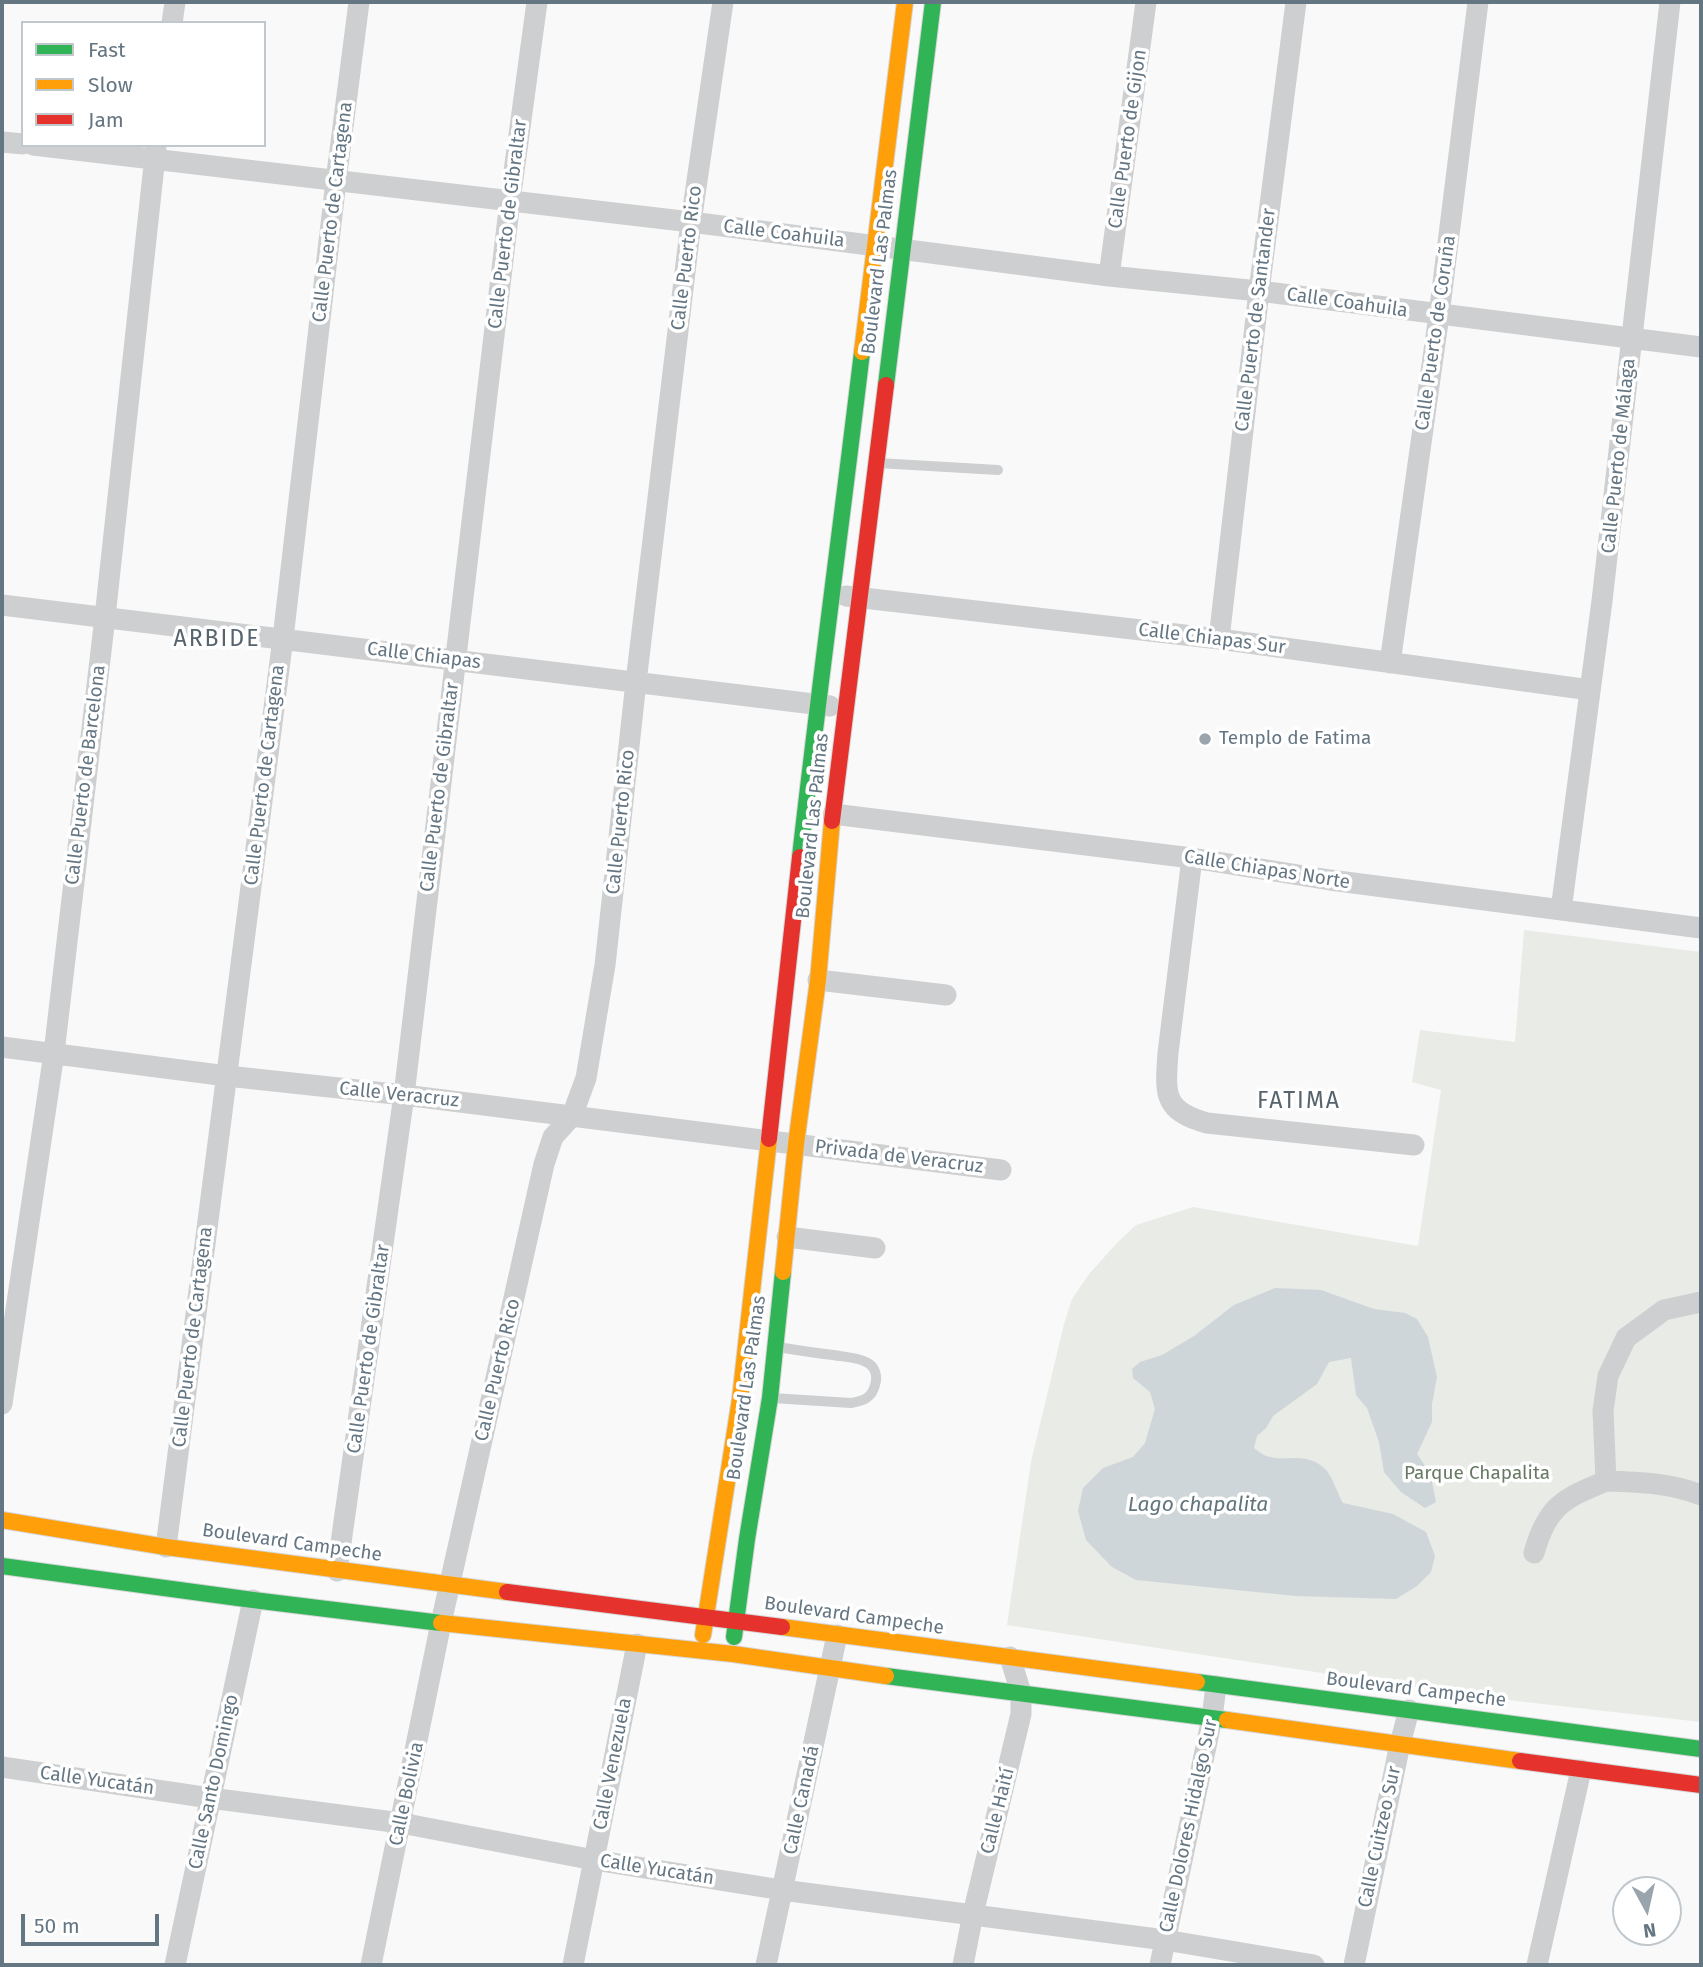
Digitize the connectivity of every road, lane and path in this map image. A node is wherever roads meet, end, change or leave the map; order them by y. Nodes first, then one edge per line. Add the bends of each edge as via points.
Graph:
1 (174, 2) edge
2 (359, 2) edge
3 (537, 2) edge
4 (723, 2) edge
5 (905, 2) edge
6 (933, 2) edge
7 (1146, 2) edge
8 (1296, 2) edge
9 (1478, 2) edge
10 (1670, 2) edge
11 (172, 21) edge
12 (2, 142) edge
13 (21, 144) edge
14 (68, 147) edge
15 (155, 152) edge
16 (336, 181) junction
17 (510, 201) junction
18 (691, 222) junction
19 (876, 245) junction
20 (902, 249) junction
21 (1109, 276) junction
22 (1259, 291) junction
23 (1439, 315) junction
24 (1632, 338) junction
25 (1701, 346) edge
26 (877, 462) junction
27 (998, 470) dead end
28 (834, 594) junction
29 (860, 597) junction
30 (2, 605) edge
31 (105, 617) junction
32 (282, 638) junction
33 (1219, 639) junction
34 (455, 660) junction
35 (1390, 663) junction
36 (636, 682) junction
37 (1590, 690) junction
38 (817, 705) junction
39 (846, 707) junction
40 (834, 814) junction
41 (1192, 858) junction
42 (1561, 910) junction
43 (1701, 928) edge
44 (818, 980) junction
45 (946, 995) dead end
46 (2, 1047) edge
47 (54, 1053) junction
48 (228, 1076) junction
49 (404, 1095) junction
50 (572, 1116) junction
51 (769, 1140) junction
52 (796, 1144) junction
53 (1414, 1145) dead end
54 (1001, 1170) dead end
55 (787, 1237) junction
56 (875, 1248) dead end
57 (1701, 1302) edge
58 (775, 1347) junction
59 (769, 1398) junction
60 (2, 1404) edge
61 (1606, 1481) junction
62 (1701, 1495) edge
63 (9, 1521) edge
64 (2, 1536) edge
65 (166, 1547) junction
66 (1534, 1553) dead end
67 (5, 1562) edge
68 (337, 1571) junction
69 (450, 1584) junction
70 (253, 1600) junction
71 (706, 1617) junction
72 (736, 1621) junction
73 (441, 1623) junction
74 (837, 1635) junction
75 (637, 1644) junction
76 (701, 1650) junction
77 (733, 1654) junction
78 (1010, 1657) junction
79 (830, 1670) junction
80 (1216, 1686) junction
81 (1021, 1693) junction
82 (1409, 1710) junction
83 (1212, 1718) junction
84 (1400, 1744) junction
85 (1701, 1749) edge
86 (2, 1767) edge
87 (1581, 1770) junction
88 (1701, 1785) edge
89 (210, 1798) junction
90 (401, 1823) junction
91 (594, 1860) junction
92 (782, 1890) junction
93 (973, 1914) junction
94 (1165, 1940) junction
95 (174, 1965) edge
96 (371, 1965) edge
97 (573, 1965) edge
98 (766, 1965) edge
99 (963, 1965) edge
100 (1160, 1965) edge
101 (1314, 1965) edge
102 (1354, 1965) edge
103 (1537, 1965) edge

1 - 11 street
2 - 16 street, Calle Puerto de Cartagena
3 - 17 street, Calle Puerto de Gibraltar
4 - 18 street, Calle Puerto Rico
5 - 19 street, Boulevard Las Palmas
6 - 20 street, Boulevard Las Palmas
7 - 21 street, Calle Puerto de Gijon
8 - 22 street, Calle Puerto de Santander
9 - 23 street, Calle Puerto de Coruña
10 - 24 street, Calle Puerto de Málaga
12 - 13 street
14 - 15 street, Calle Coahuila
15 - 16 street, Calle Coahuila
15 - 31 street, Calle Puerto de Barcelona
16 - 17 street, Calle Coahuila
16 - 32 street, Calle Puerto de Cartagena
17 - 18 street, Calle Coahuila
17 - 34 street, Calle Puerto de Gibraltar
18 - 19 street, Calle Coahuila
18 - 36 street, Calle Puerto Rico
19 - 20 street, Calle Coahuila
19 - 28 street, Boulevard Las Palmas
20 - 21 street, Calle Coahuila
20 - 26 street, Boulevard Las Palmas
21 - 22 street, Calle Coahuila
22 - 23 street, Calle Coahuila
22 - 33 street, Calle Puerto de Santander
23 - 24 street, Calle Coahuila
23 - 35 street, Calle Puerto de Coruña
24 - 25 street, Calle Coahuila
24 - 37 street, Calle Puerto de Málaga
26 - 27 lane
26 - 29 street, Boulevard Las Palmas
28 - 29 street, Calle Chiapas Sur
28 - 38 street, Boulevard Las Palmas
29 - 33 street, Calle Chiapas Sur
29 - 39 street, Boulevard Las Palmas
30 - 31 street, Calle Chiapas
31 - 32 street, Calle Chiapas
31 - 47 street, Calle Puerto de Barcelona
32 - 34 street, Calle Chiapas
32 - 48 street, Calle Puerto de Cartagena
33 - 35 street, Calle Chiapas Sur
34 - 36 street, Calle Chiapas
34 - 49 street, Calle Puerto de Gibraltar
35 - 37 street, Calle Chiapas Sur
36 - 38 street, Calle Chiapas
36 - 50 street, Calle Puerto Rico via 605,965 586,1078
37 - 42 street, Calle Puerto de Málaga
38 - 39 street, Calle Chiapas
38 - 51 street, Boulevard Las Palmas
39 - 40 street, Boulevard Las Palmas
40 - 41 street, Calle Chiapas Norte
40 - 44 street, Boulevard Las Palmas
41 - 42 street, Calle Chiapas Norte
41 - 53 street via 1168,1054 1169,1100 1178,1111 1208,1123
42 - 43 street, Calle Chiapas Norte
44 - 45 street
44 - 52 street, Boulevard Las Palmas
46 - 47 street, Calle Veracruz
47 - 48 street, Calle Veracruz
47 - 60 street, Calle Puerto de Barcelona
48 - 49 street, Calle Veracruz
48 - 65 street, Calle Puerto de Cartagena
49 - 50 street, Calle Veracruz
49 - 68 street, Calle Puerto de Gibraltar
50 - 51 street, Calle Veracruz
50 - 69 street, Calle Puerto Rico via 553,1137 544,1164
51 - 52 street, Calle Veracruz
51 - 71 street, Boulevard Las Palmas via 740,1399
52 - 54 street, Privada de Veracruz
52 - 55 street, Boulevard Las Palmas
55 - 56 street
55 - 58 street, Boulevard Las Palmas
57 - 61 street via 1664,1310 1626,1338 1608,1376 1603,1411
58 - 59 street, Boulevard Las Palmas
58 - 59 lane via 868,1362 877,1379 869,1398 851,1403
59 - 72 street, Boulevard Las Palmas
61 - 62 street via 1646,1482
61 - 66 street via 1570,1496 1549,1515
63 - 64 street
63 - 65 street, Boulevard Campeche
65 - 68 street, Boulevard Campeche
67 - 70 street
68 - 69 street, Boulevard Campeche
69 - 71 street, Boulevard Campeche
69 - 73 street, Calle Puerto Rico
70 - 73 street
70 - 89 street, Calle Santo Domingo
71 - 72 street, Boulevard Campeche
71 - 76 street, Boulevard Las Palmas
72 - 74 street, Boulevard Campeche
72 - 77 street, Boulevard Las Palmas
73 - 75 street
73 - 90 street, Calle Bolivia
74 - 78 street, Boulevard Campeche
74 - 79 street, Calle Canadá
75 - 76 street
75 - 91 street, Calle Venezuela
76 - 77 street
77 - 79 street
78 - 80 street, Boulevard Campeche
78 - 81 street, Calle Haití
79 - 81 street
79 - 92 street, Calle Canadá
80 - 82 street, Boulevard Campeche
80 - 83 street, Calle Dolores Hidalgo Sur
81 - 83 street
81 - 93 street, Calle Haití via 1020,1723
82 - 84 street, Calle Cuitzeo Sur
82 - 85 street, Boulevard Campeche
83 - 84 street
83 - 94 street, Calle Dolores Hidalgo Sur
84 - 87 street
84 - 102 street, Calle Cuitzeo Sur
86 - 89 street, Calle Yucatán
87 - 88 street
87 - 103 street
89 - 90 street, Calle Yucatán
89 - 95 street, Calle Santo Domingo
90 - 91 street, Calle Yucatán
90 - 96 street, Calle Bolivia
91 - 92 street, Calle Yucatán
91 - 97 street, Calle Venezuela
92 - 93 street, Calle Yucatán
92 - 98 street, Calle Canadá
93 - 94 street, Calle Yucatán
93 - 99 street, Calle Haití
94 - 100 street, Calle Dolores Hidalgo Sur
94 - 101 street, Calle Yucatán

